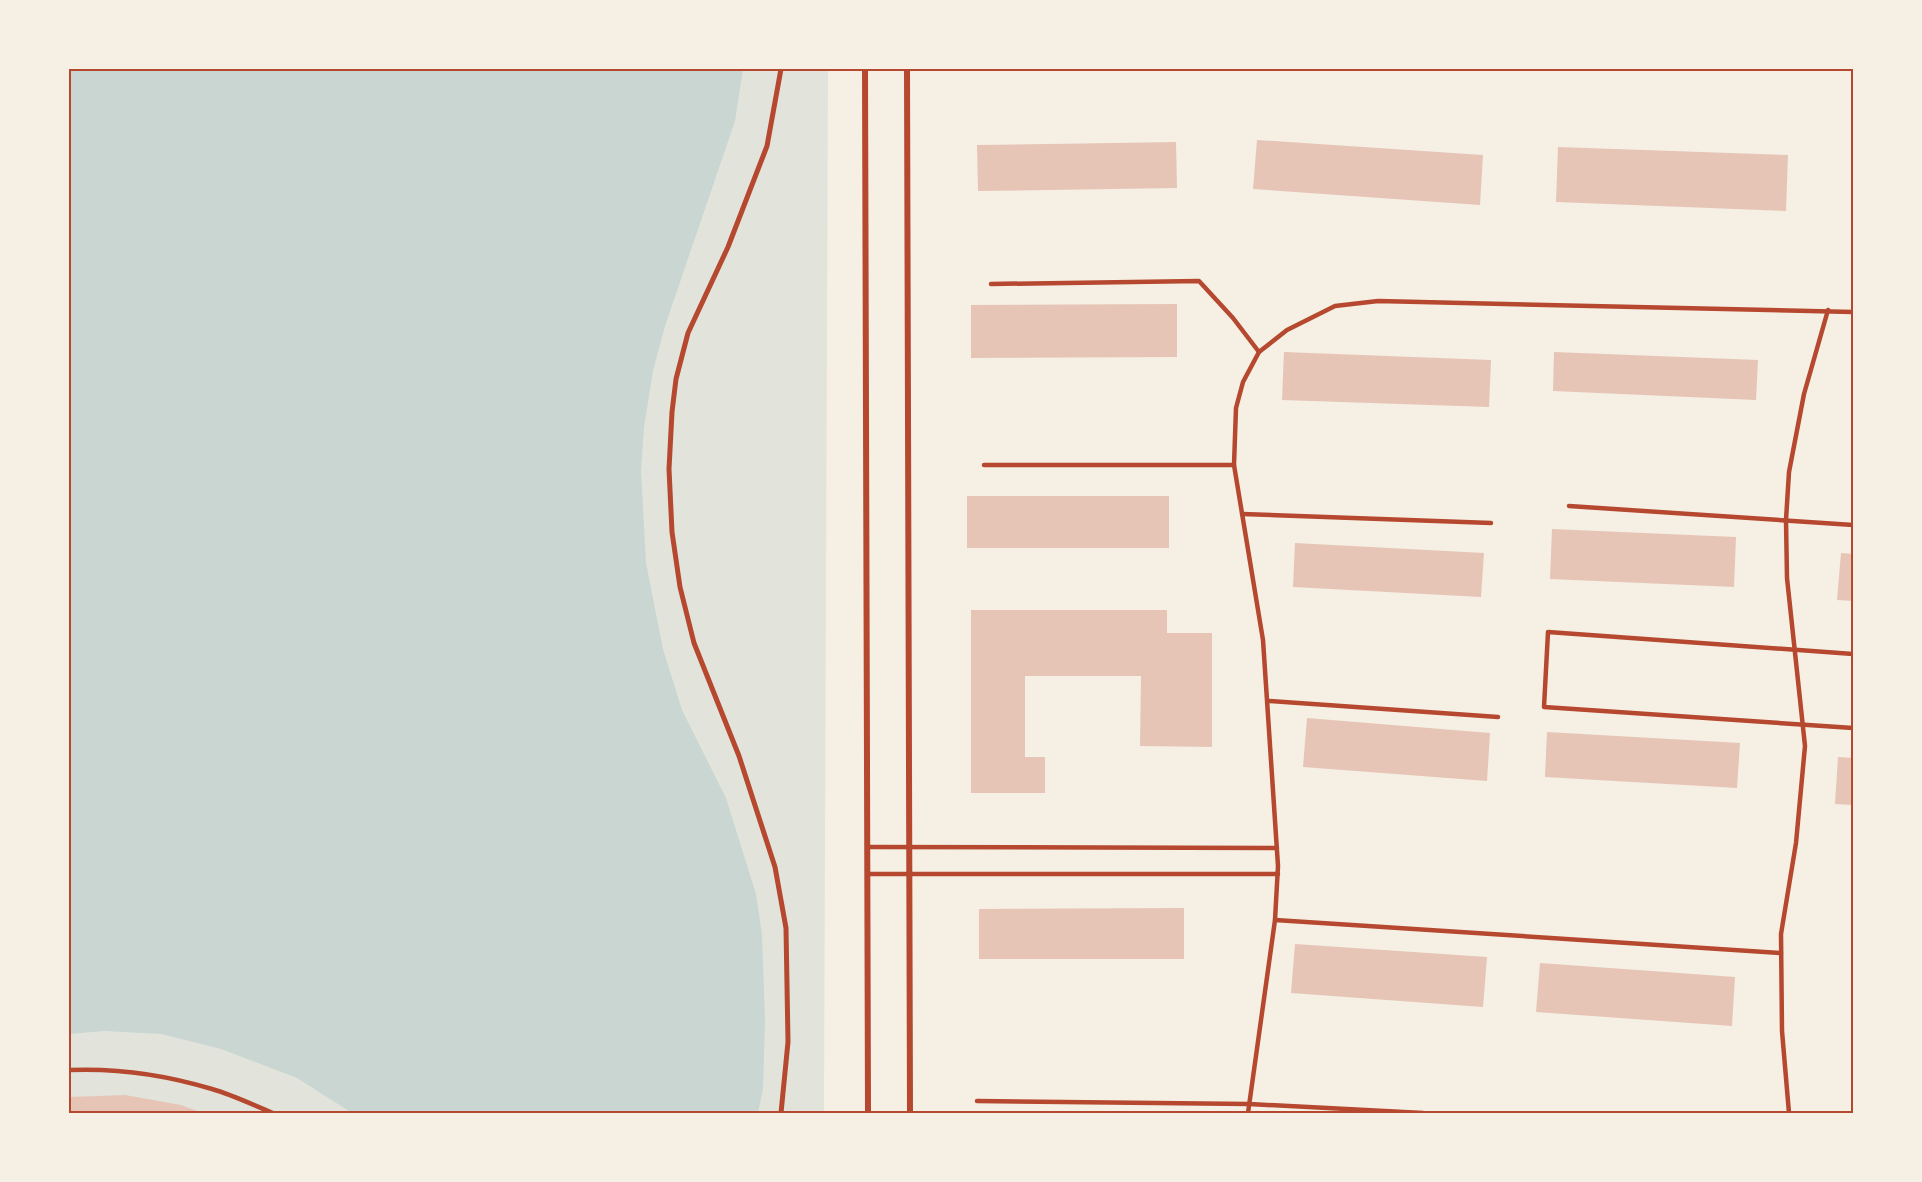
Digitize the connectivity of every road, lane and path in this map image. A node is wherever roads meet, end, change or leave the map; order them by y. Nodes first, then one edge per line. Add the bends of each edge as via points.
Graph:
1 (781, 69) edge
2 (865, 69) edge
3 (907, 69) edge
4 (991, 284) dead end
5 (1828, 310) junction
6 (1853, 312) edge
7 (1258, 352) junction
8 (984, 465) dead end
9 (1234, 465) junction
10 (1569, 506) dead end
11 (1242, 514) junction
12 (1786, 520) junction
13 (1491, 524) dead end
14 (1853, 525) edge
15 (1795, 650) junction
16 (1853, 654) edge
17 (1269, 702) junction
18 (1498, 717) dead end
19 (1803, 724) junction
20 (1853, 728) edge
21 (868, 847) junction
22 (909, 847) junction
23 (1277, 848) junction
24 (868, 874) junction
25 (909, 874) junction
26 (1278, 874) junction
27 (1275, 920) junction
28 (1781, 953) junction
29 (69, 1070) edge
30 (977, 1101) dead end
31 (1249, 1104) junction
32 (273, 1113) edge
33 (781, 1113) edge
34 (868, 1113) edge
35 (910, 1113) edge
36 (1248, 1113) edge
37 (1423, 1113) edge
38 (1789, 1113) edge

1 - 33 street via 767,146 728,247 688,333 676,379 669,469 680,588 694,643 739,756 776,867 786,940 788,1042
2 - 21 street
3 - 22 street
4 - 7 lane via 1199,281
5 - 6 lane
5 - 7 lane via 1378,301 1335,306 1287,330
5 - 12 lane via 1804,394 1789,472
7 - 9 lane via 1236,408
8 - 9 lane
9 - 11 lane
10 - 12 lane
11 - 13 lane
11 - 17 lane
12 - 14 lane
12 - 15 lane via 1787,578
15 - 16 lane
15 - 19 lane
15 - 19 lane via 1548,632 1544,707
17 - 18 lane
17 - 23 lane
19 - 20 lane
19 - 28 lane via 1805,746 1796,843
21 - 22 lane
21 - 24 street
22 - 23 lane
22 - 25 street
23 - 26 lane
24 - 25 lane
24 - 34 street
25 - 26 lane
25 - 35 street
26 - 27 lane
27 - 28 lane
27 - 31 lane
28 - 38 lane
29 - 32 lane via 160,1076 213,1089
30 - 31 lane
31 - 36 lane
31 - 37 lane

